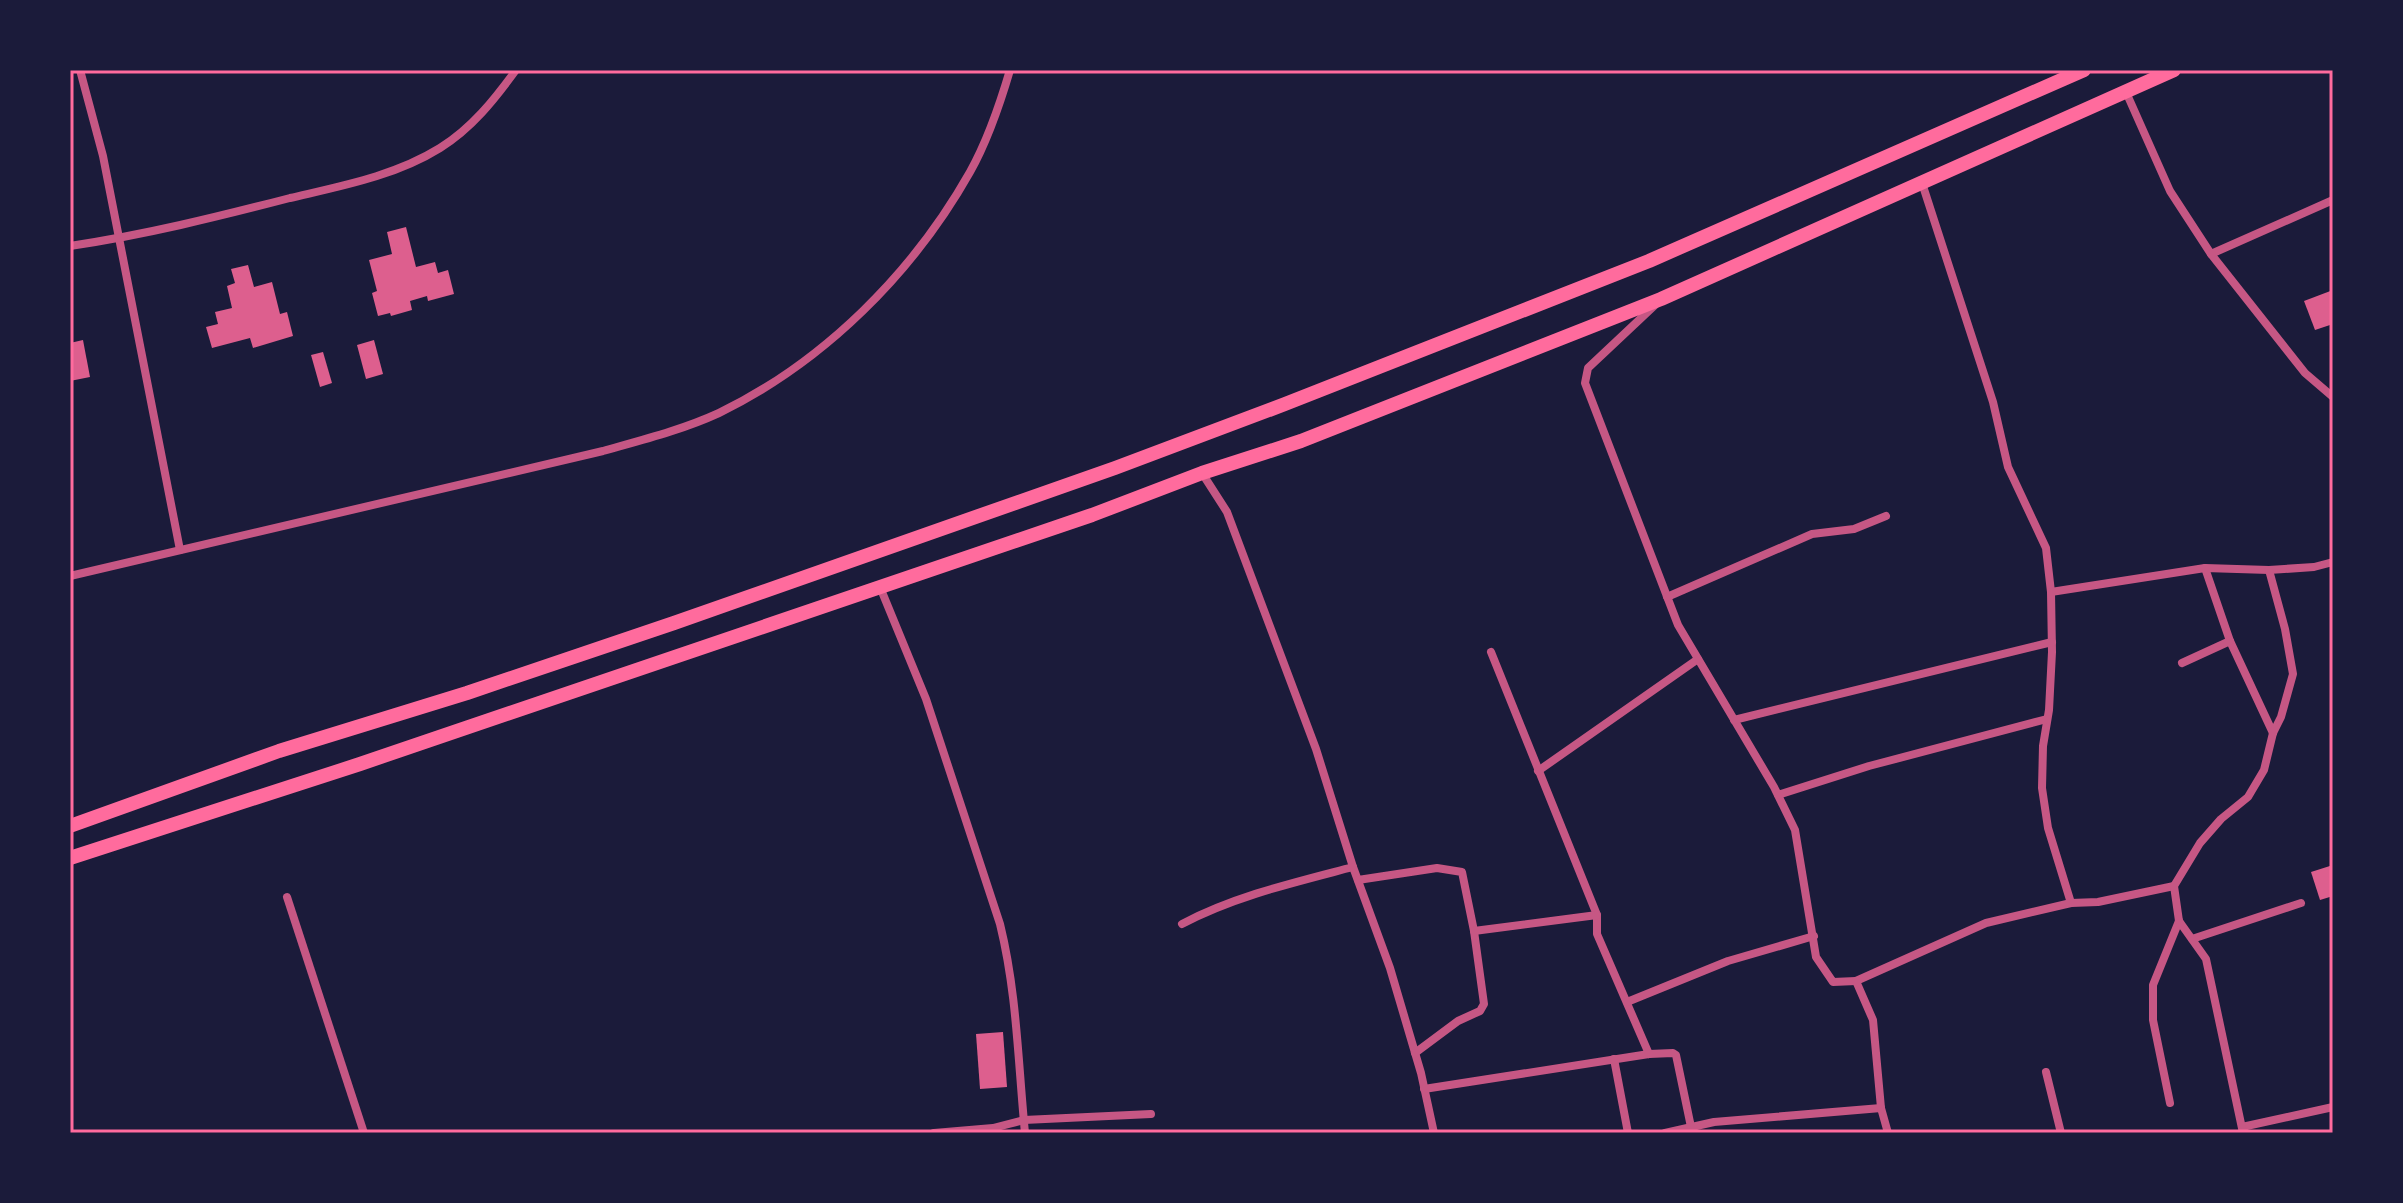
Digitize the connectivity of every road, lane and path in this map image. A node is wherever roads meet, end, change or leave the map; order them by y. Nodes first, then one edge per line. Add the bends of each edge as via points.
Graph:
1 (80, 70) edge
2 (516, 70) edge
3 (1010, 70) edge
4 (2084, 70) edge
5 (2174, 70) edge
6 (2126, 92) junction
7 (1922, 183) junction
8 (2333, 200) edge
9 (119, 239) junction
10 (70, 246) edge
11 (2211, 254) junction
12 (1661, 299) junction
13 (2333, 397) edge
14 (1202, 473) junction
15 (1886, 516) dead end
16 (180, 550) junction
17 (2333, 562) edge
18 (2205, 568) junction
19 (2269, 570) junction
20 (70, 576) edge
21 (880, 587) junction
22 (2051, 592) junction
23 (1667, 597) junction
24 (2230, 641) junction
25 (2052, 642) junction
26 (1491, 652) dead end
27 (1698, 659) junction
28 (2182, 663) dead end
29 (2047, 719) junction
30 (1734, 720) junction
31 (2273, 733) junction
32 (1538, 771) junction
33 (1778, 795) junction
34 (70, 826) edge
35 (70, 858) edge
36 (1353, 867) junction
37 (1358, 880) junction
38 (2174, 886) junction
39 (287, 897) dead end
40 (2071, 903) junction
41 (2301, 903) dead end
42 (1597, 915) junction
43 (2179, 921) junction
44 (1182, 924) dead end
45 (1474, 931) junction
46 (1814, 936) junction
47 (2192, 939) junction
48 (1856, 981) junction
49 (1627, 1002) junction
50 (1415, 1053) junction
51 (1649, 1054) junction
52 (1614, 1059) junction
53 (2046, 1072) dead end
54 (1424, 1089) junction
55 (2170, 1103) dead end
56 (2333, 1107) edge
57 (1881, 1108) junction
58 (1151, 1114) dead end
59 (1024, 1120) junction
60 (1691, 1127) junction
61 (2242, 1130) edge
62 (364, 1133) edge
63 (934, 1133) edge
64 (1025, 1133) edge
65 (1434, 1133) edge
66 (1628, 1133) edge
67 (1665, 1133) edge
68 (1888, 1133) edge
69 (2061, 1133) edge

1 - 9 street
2 - 9 street via 473,123 414,163
3 - 16 street via 971,171 894,281 815,351 762,389 717,413 603,451
4 - 34 main road via 1649,261 1271,410 689,618 279,751
5 - 6 main road
6 - 7 main road
6 - 11 street via 2170,191
7 - 12 main road
7 - 22 street via 1993,402 2008,467 2046,548
8 - 11 street
9 - 10 street
9 - 16 street
11 - 13 street via 2305,373
12 - 14 main road via 1301,441
12 - 23 street via 1588,368 1585,383
14 - 21 main road
14 - 36 street via 1227,512 1316,749
15 - 23 street via 1854,529 1812,534
16 - 20 street
17 - 19 street
18 - 19 street
18 - 22 street
18 - 24 street
19 - 31 street via 2293,674
21 - 35 main road
21 - 59 street via 926,699 1000,924 1018,1027
22 - 25 street
23 - 27 street
24 - 28 street
24 - 31 street
25 - 29 street
25 - 30 street
26 - 32 street
27 - 30 street
27 - 32 street
29 - 33 street
29 - 40 street via 2042,788
30 - 33 street
31 - 38 street via 2264,770 2248,797 2200,843
32 - 42 street
33 - 46 street via 1795,830
36 - 37 street
36 - 44 street via 1278,887
37 - 45 street via 1437,868 1462,872
37 - 50 street
38 - 40 street
38 - 43 street
39 - 62 street
40 - 48 street via 1986,923
41 - 47 street
42 - 45 street
42 - 49 street via 1597,934
43 - 47 street
43 - 55 street via 2153,985 2153,1020
45 - 50 street via 1484,1004
46 - 48 street via 1825,974 1833,982
46 - 49 street via 1728,961
47 - 61 street via 2206,959
48 - 57 street via 1873,1020
49 - 51 street
50 - 54 street
51 - 52 street
51 - 60 street via 1676,1055
52 - 54 street
52 - 66 street
53 - 69 street
54 - 65 street
56 - 61 street
57 - 60 street
57 - 68 street
58 - 59 street
59 - 63 street
59 - 64 street
60 - 67 street

